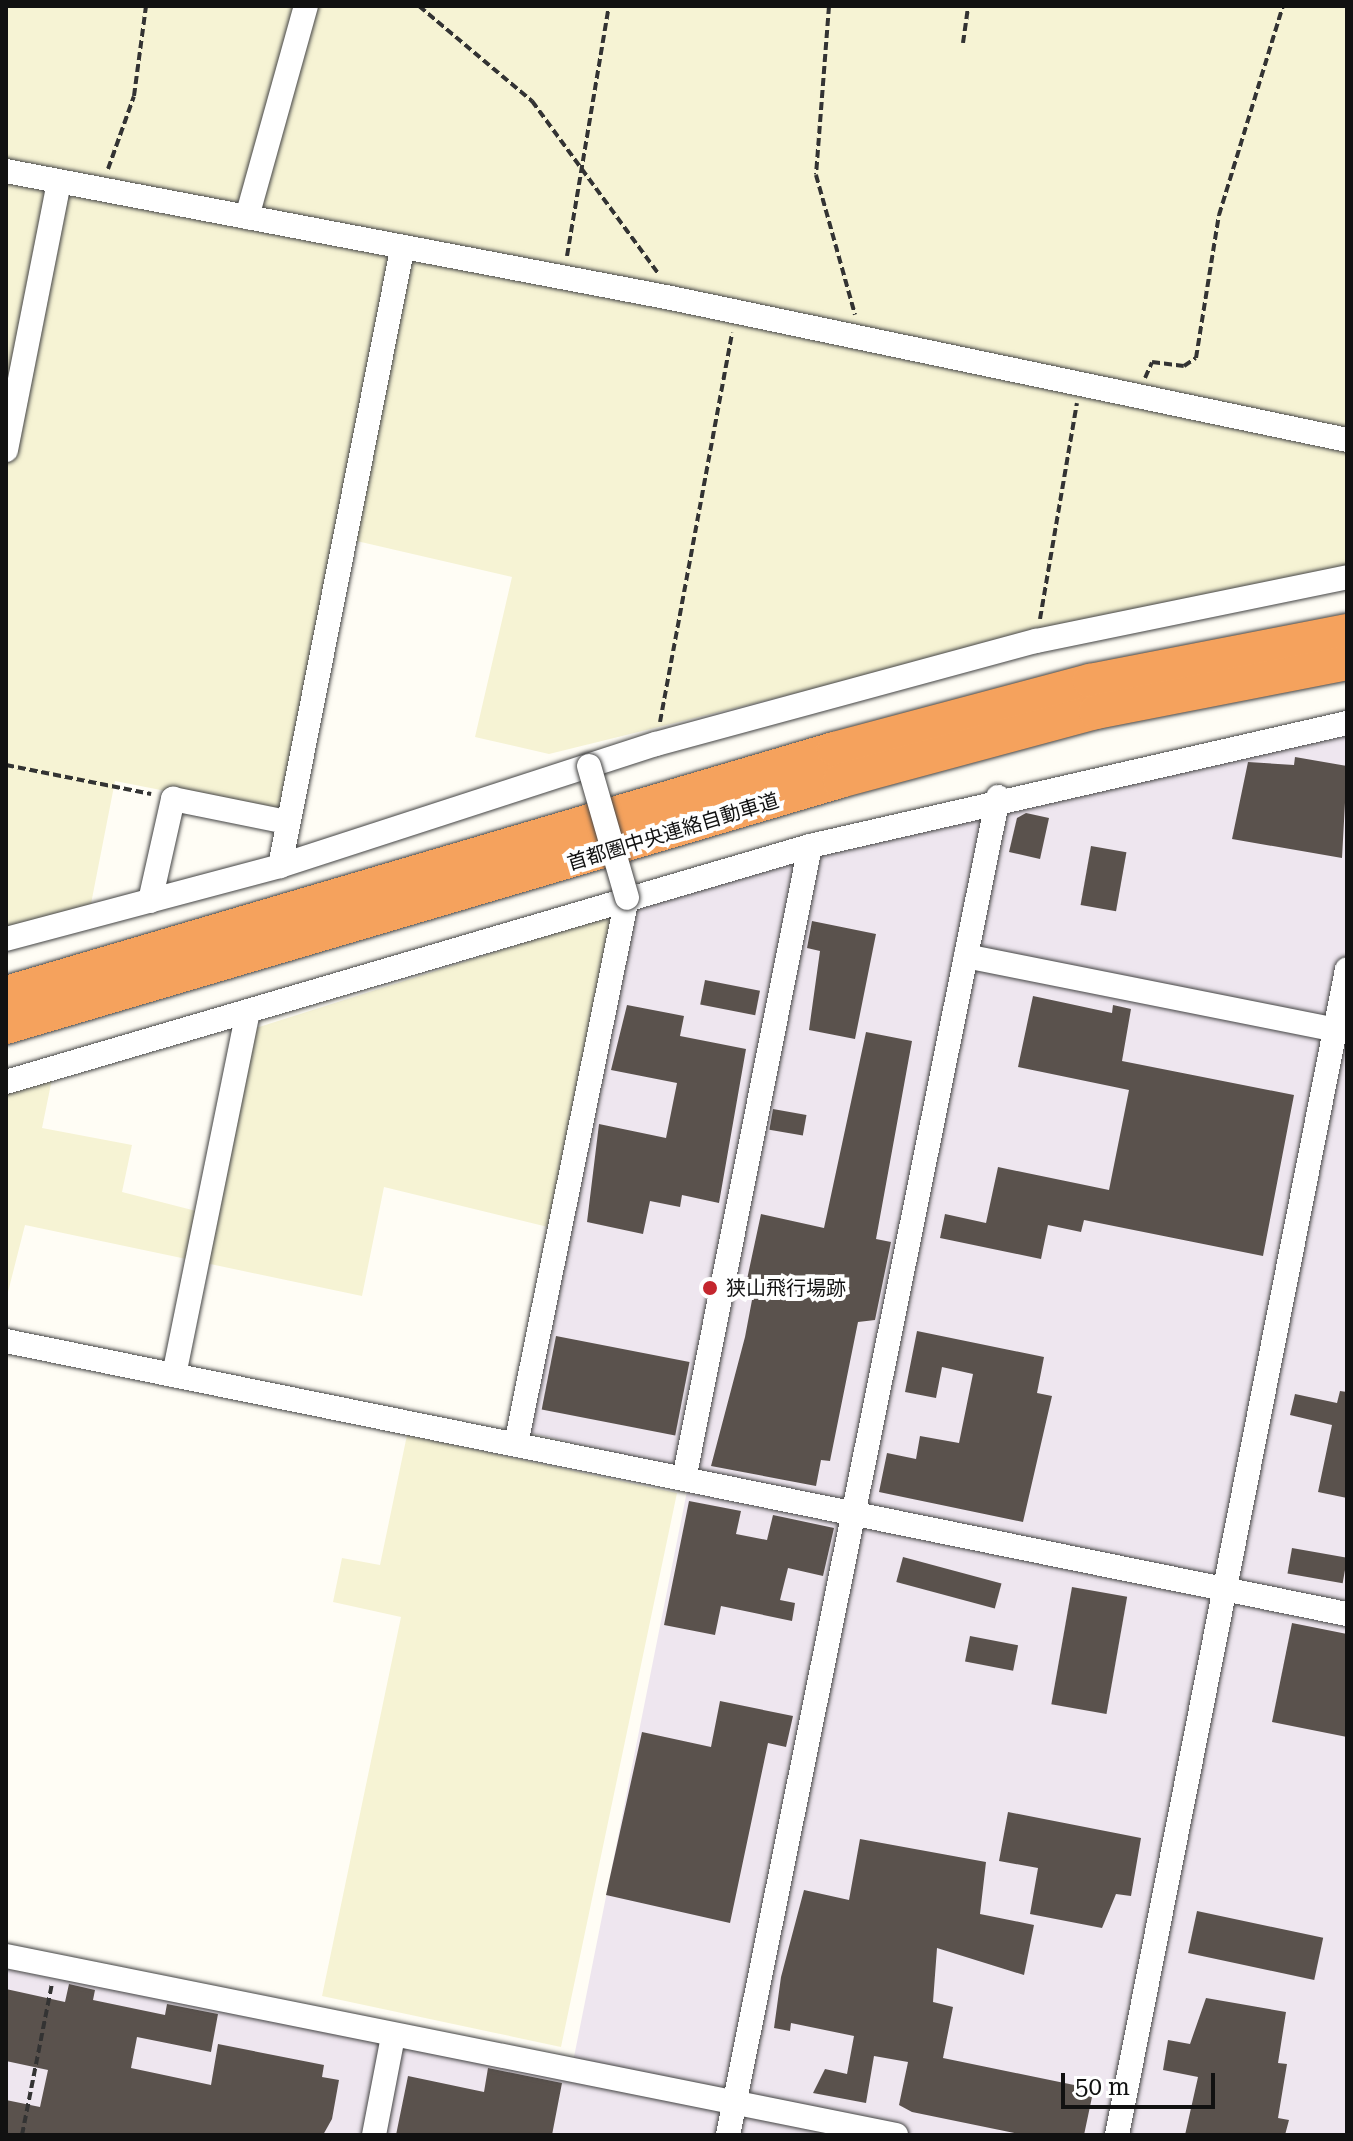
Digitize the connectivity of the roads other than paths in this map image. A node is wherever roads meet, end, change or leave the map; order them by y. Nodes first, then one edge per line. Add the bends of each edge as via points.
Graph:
1 (306, 6) edge
2 (6, 171) edge
3 (59, 182) junction
4 (247, 217) junction
5 (402, 250) junction
6 (1347, 440) edge
7 (6, 450) edge
8 (1347, 577) edge
9 (1347, 631) edge
10 (1347, 663) edge
11 (1347, 723) edge
12 (589, 766) junction
13 (998, 797) junction
14 (287, 822) junction
15 (810, 846) junction
16 (280, 866) junction
17 (627, 898) junction
18 (150, 901) junction
19 (6, 939) edge
20 (966, 956) junction
21 (1347, 969) edge
22 (6, 993) edge
23 (247, 1015) junction
24 (6, 1027) edge
25 (1341, 1030) edge
26 (6, 1082) edge
27 (6, 1341) edge
28 (174, 1375) junction
29 (516, 1444) junction
30 (684, 1479) junction
31 (853, 1515) junction
32 (1227, 1590) junction
33 (1347, 1614) edge
34 (6, 1956) edge
35 (393, 2036) junction
36 (733, 2106) junction
37 (374, 2135) edge
38 (728, 2135) edge
39 (896, 2135) edge
40 (1117, 2135) edge

1 - 4 street
2 - 3 street
3 - 4 street
3 - 7 street
4 - 5 street
5 - 6 street via 671,298
5 - 14 street
8 - 12 street via 1036,641
9 - 22 highway, 首都圏中央連絡自動車道 via 1090,681 834,749
10 - 24 highway, 首都圏中央連絡自動車道 via 1096,712 840,781
11 - 13 street
12 - 16 street
12 - 17 street, bridge
13 - 15 street
13 - 20 street
14 - 16 street
14 - 18 street via 173,799
15 - 17 street
15 - 30 street
16 - 18 street
17 - 23 street
17 - 29 street
18 - 19 street
20 - 25 street
20 - 31 street
21 - 25 street
23 - 26 street
23 - 28 street
25 - 32 street
27 - 28 street
28 - 29 street
29 - 30 street
30 - 31 street
31 - 32 street
31 - 36 street
32 - 33 street
32 - 40 street
34 - 35 street
35 - 36 street
35 - 37 street
36 - 38 street
36 - 39 street

